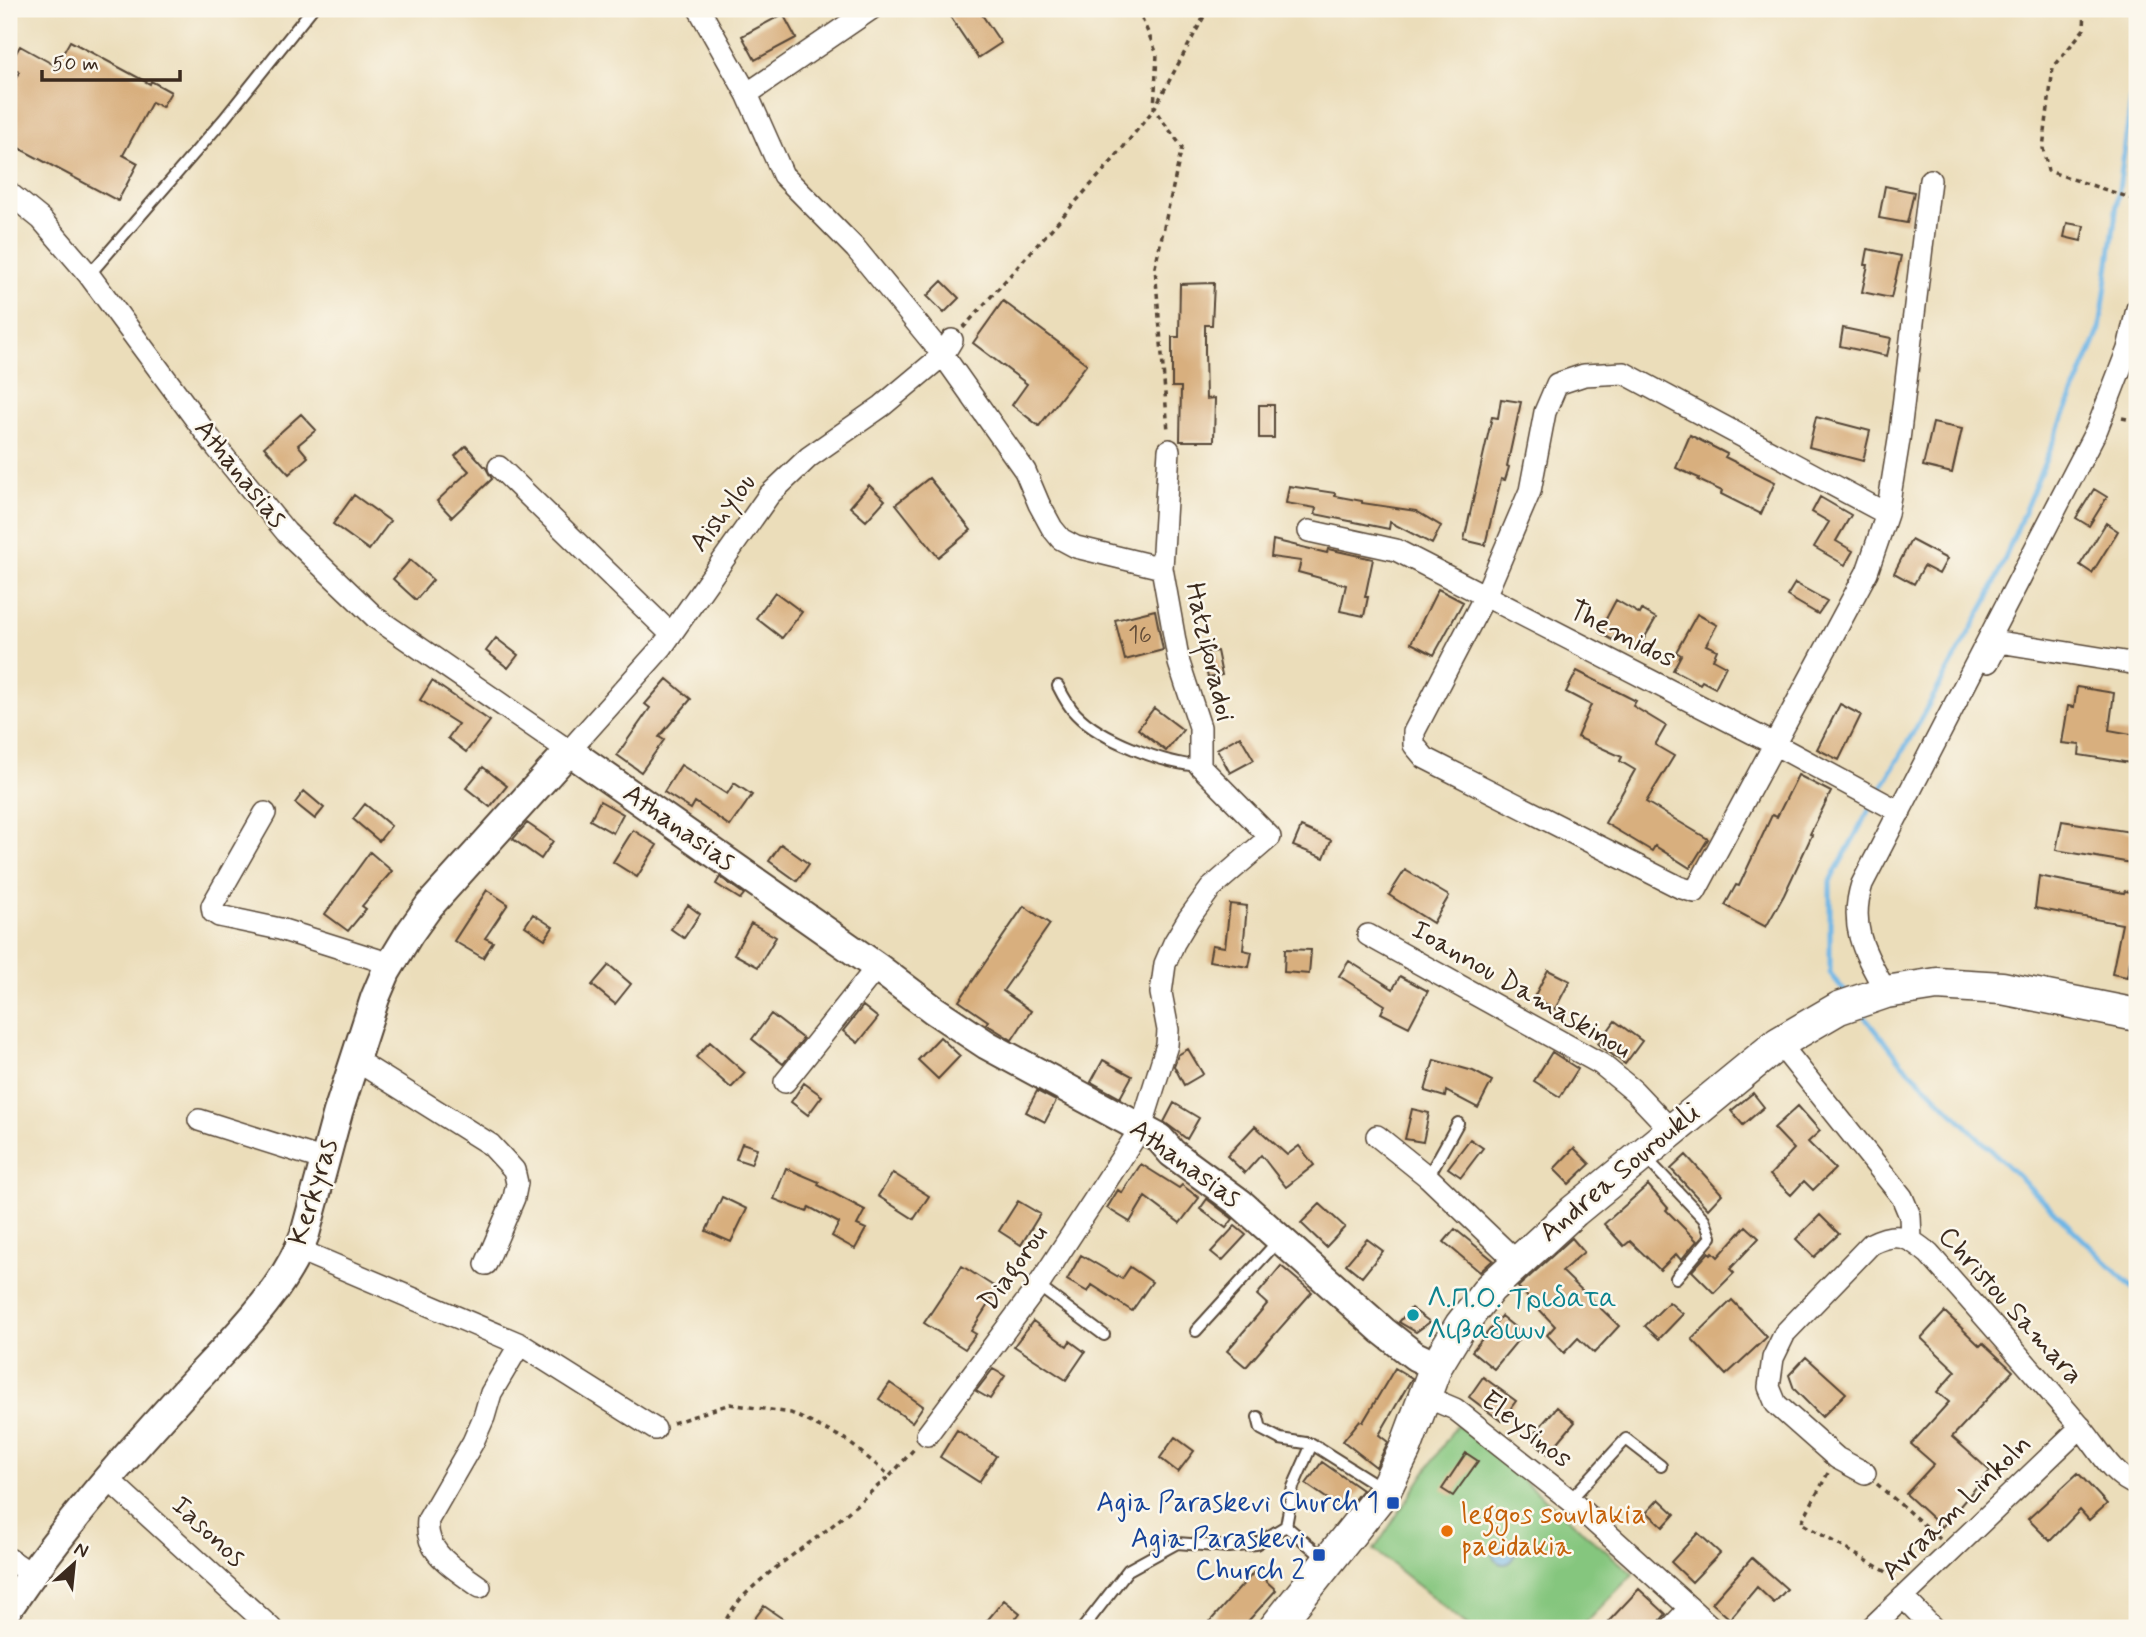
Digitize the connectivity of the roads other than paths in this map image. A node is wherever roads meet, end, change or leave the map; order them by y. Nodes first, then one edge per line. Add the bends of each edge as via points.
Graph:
1 (312, 9) edge
2 (699, 9) edge
3 (871, 9) edge
4 (747, 94) junction
5 (1930, 180) dead end
6 (9, 193) edge
7 (89, 275) junction
8 (2137, 309) edge
9 (947, 348) junction
10 (1169, 450) road end
11 (499, 467) dead end
12 (1887, 514) junction
13 (1309, 531) dead end
14 (1162, 568) junction
15 (1485, 596) junction
16 (671, 634) junction
17 (2137, 664) edge
18 (1058, 686) dead end
19 (1774, 744) junction
20 (569, 751) junction
21 (1939, 756) dead end
22 (1200, 766) junction
23 (1894, 809) junction
24 (265, 813) dead end
25 (1368, 935) dead end
26 (391, 964) junction
27 (877, 967) junction
28 (1864, 999) junction
29 (2137, 1015) edge
30 (1779, 1043) junction
31 (354, 1059) junction
32 (785, 1082) dead end
33 (199, 1120) dead end
34 (1458, 1123) dead end
35 (1141, 1128) junction
36 (1671, 1130) junction
37 (1377, 1136) dead end
38 (1642, 1154) junction
39 (325, 1160) junction
40 (1428, 1177) junction
41 (1280, 1238) junction
42 (1911, 1239) junction
43 (299, 1250) junction
44 (1517, 1262) junction
45 (486, 1264) dead end
46 (1676, 1278) dead end
47 (1038, 1286) junction
48 (1196, 1331) dead end
49 (1104, 1335) dead end
50 (520, 1344) junction
51 (1436, 1366) junction
52 (1424, 1400) junction
53 (1258, 1417) dead end
54 (2081, 1427) junction
55 (655, 1429) road end
56 (927, 1435) road end
57 (1312, 1444) junction
58 (1661, 1466) dead end
59 (1865, 1473) road end
60 (107, 1478) junction
61 (2137, 1485) edge
62 (1385, 1490) junction
63 (1570, 1500) junction
64 (1286, 1525) junction
65 (1328, 1562) junction
66 (20, 1566) edge
67 (480, 1587) dead end
68 (1909, 1592) junction
69 (9, 1607) edge
70 (1690, 1608) junction
71 (271, 1628) edge
72 (1083, 1628) edge
73 (1275, 1628) edge
74 (1671, 1628) edge
75 (1712, 1628) edge
76 (1871, 1628) edge
77 (1933, 1628) edge

1 - 7 lane via 224,120
2 - 4 street
3 - 4 street
4 - 9 street via 783,175
5 - 12 street
6 - 7 street, Athanasias via 41,219
7 - 20 street, Athanasias via 217,448 286,532 376,618
8 - 23 street via 2128,349 2096,429
9 - 14 street via 1062,539 1076,547
9 - 16 street, Aishylou via 882,406 809,457 769,495
10 - 14 street, Hatziforadoi
11 - 16 street
12 - 15 street via 1623,373 1584,375 1557,384 1545,412 1530,491
12 - 19 street via 1867,572
13 - 15 street, Themidos via 1396,550
14 - 22 street, Hatziforadoi via 1179,663 1200,727
15 - 19 street, Themidos
15 - 19 street via 1415,732 1415,745 1425,758 1502,798 1695,892
16 - 20 street, Aishylou
17 - 21 street via 1999,642
18 - 22 lane via 1076,713 1105,734 1170,761
19 - 23 street, Themidos
20 - 26 street, Kerkyras via 429,906
20 - 27 street, Athanasias
22 - 35 street, Hatziforadoi via 1270,837 1211,888 1174,943 1161,993 1167,1045
23 - 28 street via 1862,884 1856,912
24 - 26 street via 212,906 213,912
25 - 36 street, Ioannou Damaskinou via 1601,1064
26 - 31 street, Kerkyras
27 - 32 street
27 - 35 street, Athanasias via 987,1045
28 - 29 main road, Andrea Souroukli via 1937,984 1979,985
28 - 30 main road, Andrea Souroukli
30 - 36 main road, Andrea Souroukli
30 - 42 street via 1902,1197 1910,1216
31 - 39 street, Kerkyras
31 - 45 street via 491,1145 514,1170 514,1198
33 - 39 street
34 - 40 lane
35 - 41 street, Athanasias
35 - 47 street, Diagorou
36 - 38 main road, Andrea Souroukli
37 - 40 street
38 - 44 main road, Andrea Souroukli
38 - 46 lane via 1704,1219 1711,1237
39 - 43 street, Kerkyras
40 - 44 street
41 - 48 lane
41 - 51 street, Athanasias via 1383,1331
42 - 54 street, Christou Samara
42 - 59 street, Christou Samara via 1885,1237 1871,1244 1785,1333 1773,1358 1769,1387 1776,1404 1837,1458
43 - 50 street
43 - 60 street, Kerkyras via 253,1316
44 - 51 main road, Andrea Souroukli via 1474,1306
47 - 49 lane
47 - 56 street, Diagorou
50 - 55 street
50 - 67 street via 428,1520 432,1548
51 - 52 main road, Andrea Souroukli
52 - 62 main road, Andrea Souroukli
52 - 63 street, Eleysinos via 1455,1409
53 - 57 lane via 1261,1429 1280,1439
54 - 61 street, Christou Samara via 2114,1469
54 - 68 street, Avraam Linkoln
57 - 62 lane
57 - 64 lane via 1293,1487
58 - 63 lane via 1626,1439
60 - 66 street, Kerkyras
60 - 71 street, Iasonos
62 - 65 main road, Andrea Souroukli
63 - 70 street, Eleysinos
64 - 65 lane
64 - 72 lane via 1256,1544 1177,1543 1128,1570
65 - 73 main road, Andrea Souroukli
66 - 69 street, Kerkyras
68 - 76 street, Avraam Linkoln
68 - 77 street
70 - 74 street
70 - 75 street, Eleysinos

